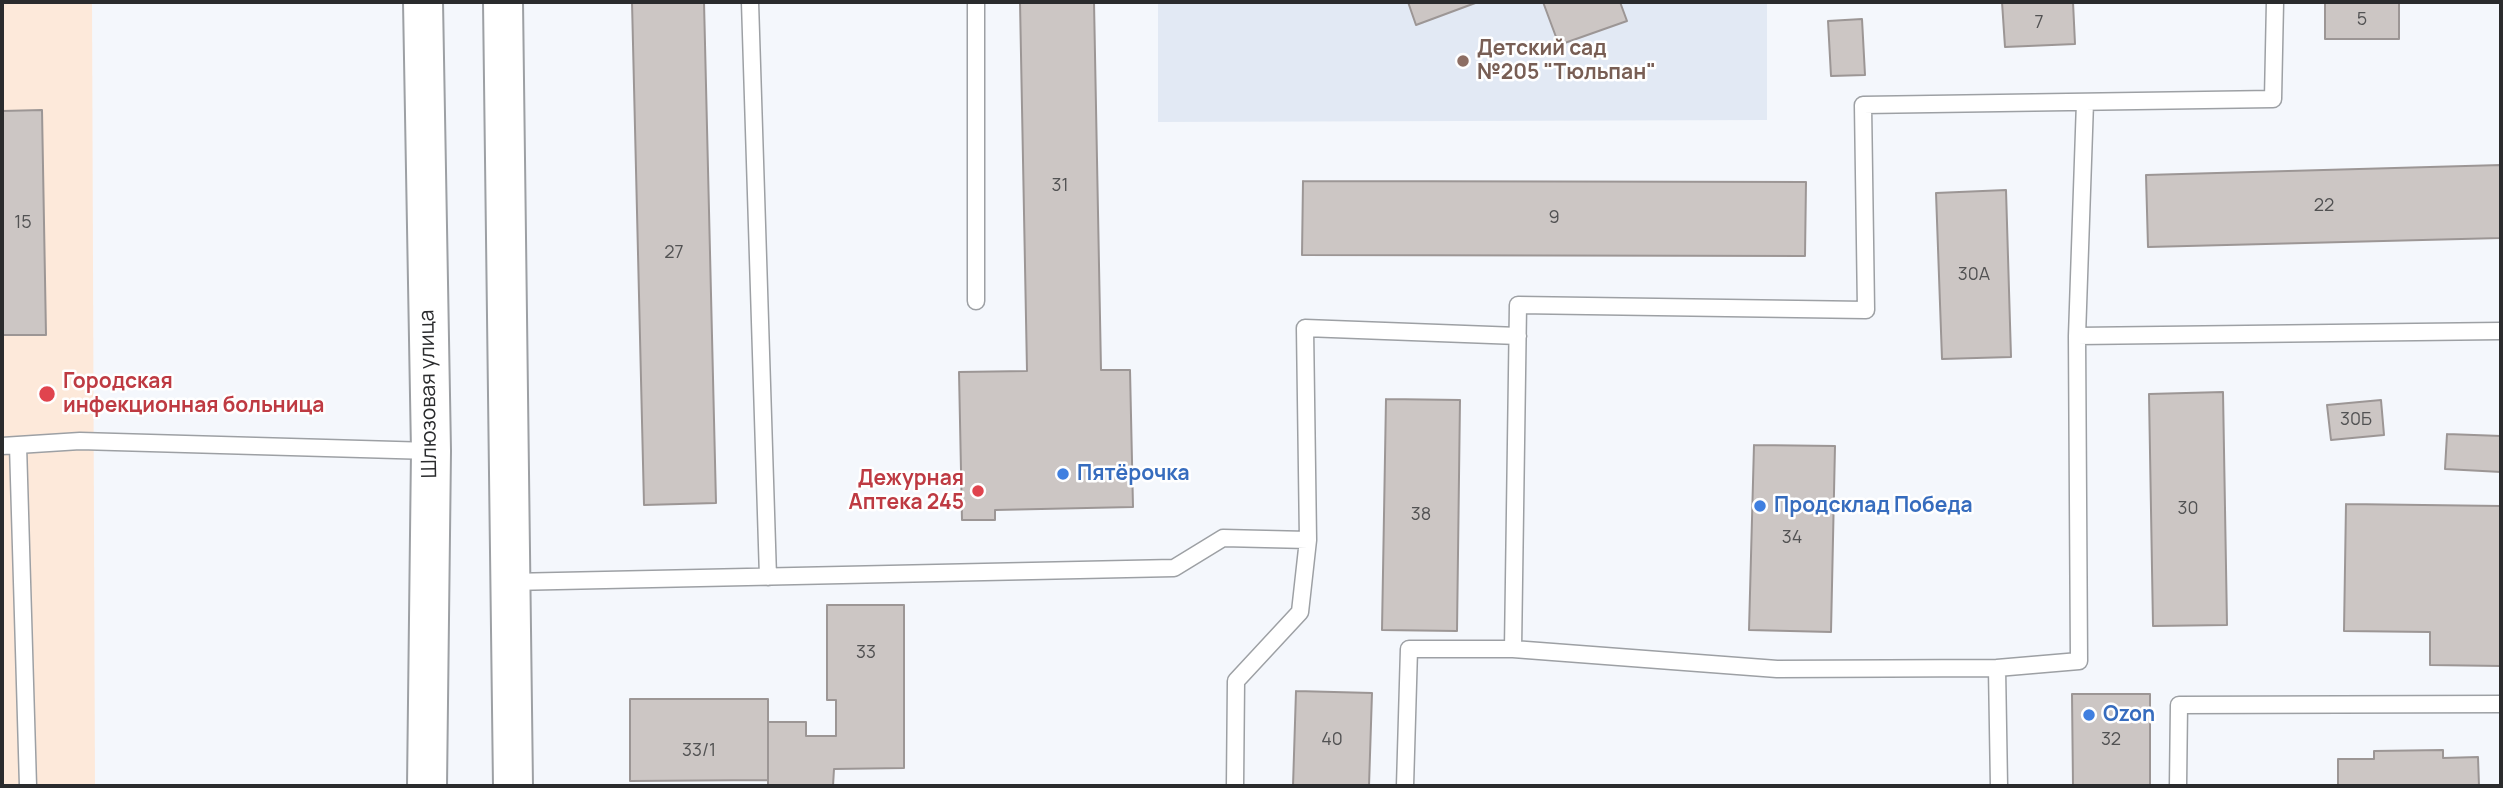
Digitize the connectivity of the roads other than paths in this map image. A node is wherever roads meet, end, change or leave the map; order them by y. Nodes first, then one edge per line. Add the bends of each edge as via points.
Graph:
1 (423, 2) edge
2 (503, 2) edge
3 (750, 2) edge
4 (976, 2) edge
5 (2275, 2) edge
6 (2085, 102) junction
7 (976, 301) dead end
8 (2501, 331) edge
9 (1518, 336) junction
10 (2077, 336) junction
11 (10, 446) edge
12 (431, 451) junction
13 (1308, 540) junction
14 (768, 577) junction
15 (510, 582) junction
16 (1513, 649) junction
17 (1997, 668) junction
18 (2501, 704) edge
19 (28, 786) edge
20 (427, 786) edge
21 (513, 786) edge
22 (1235, 786) edge
23 (1405, 786) edge
24 (1999, 786) edge
25 (2178, 786) edge

1 - 12 main road, Шлюзовая улица
2 - 15 main road
3 - 14 lane
4 - 7 lane
5 - 6 lane via 2273,99
6 - 9 lane via 1863,105 1866,310 1518,305
6 - 10 lane
8 - 10 lane
9 - 13 lane via 1305,328
9 - 16 lane
10 - 17 lane via 2079,662
11 - 12 lane via 80,441
11 - 19 lane
12 - 20 main road, Шлюзовая улица
13 - 14 lane via 1223,538 1174,568
13 - 22 lane via 1300,612 1236,681
14 - 15 lane
15 - 21 main road
16 - 17 lane via 1777,669
16 - 23 lane via 1409,649
17 - 24 lane
18 - 25 lane via 2179,705

